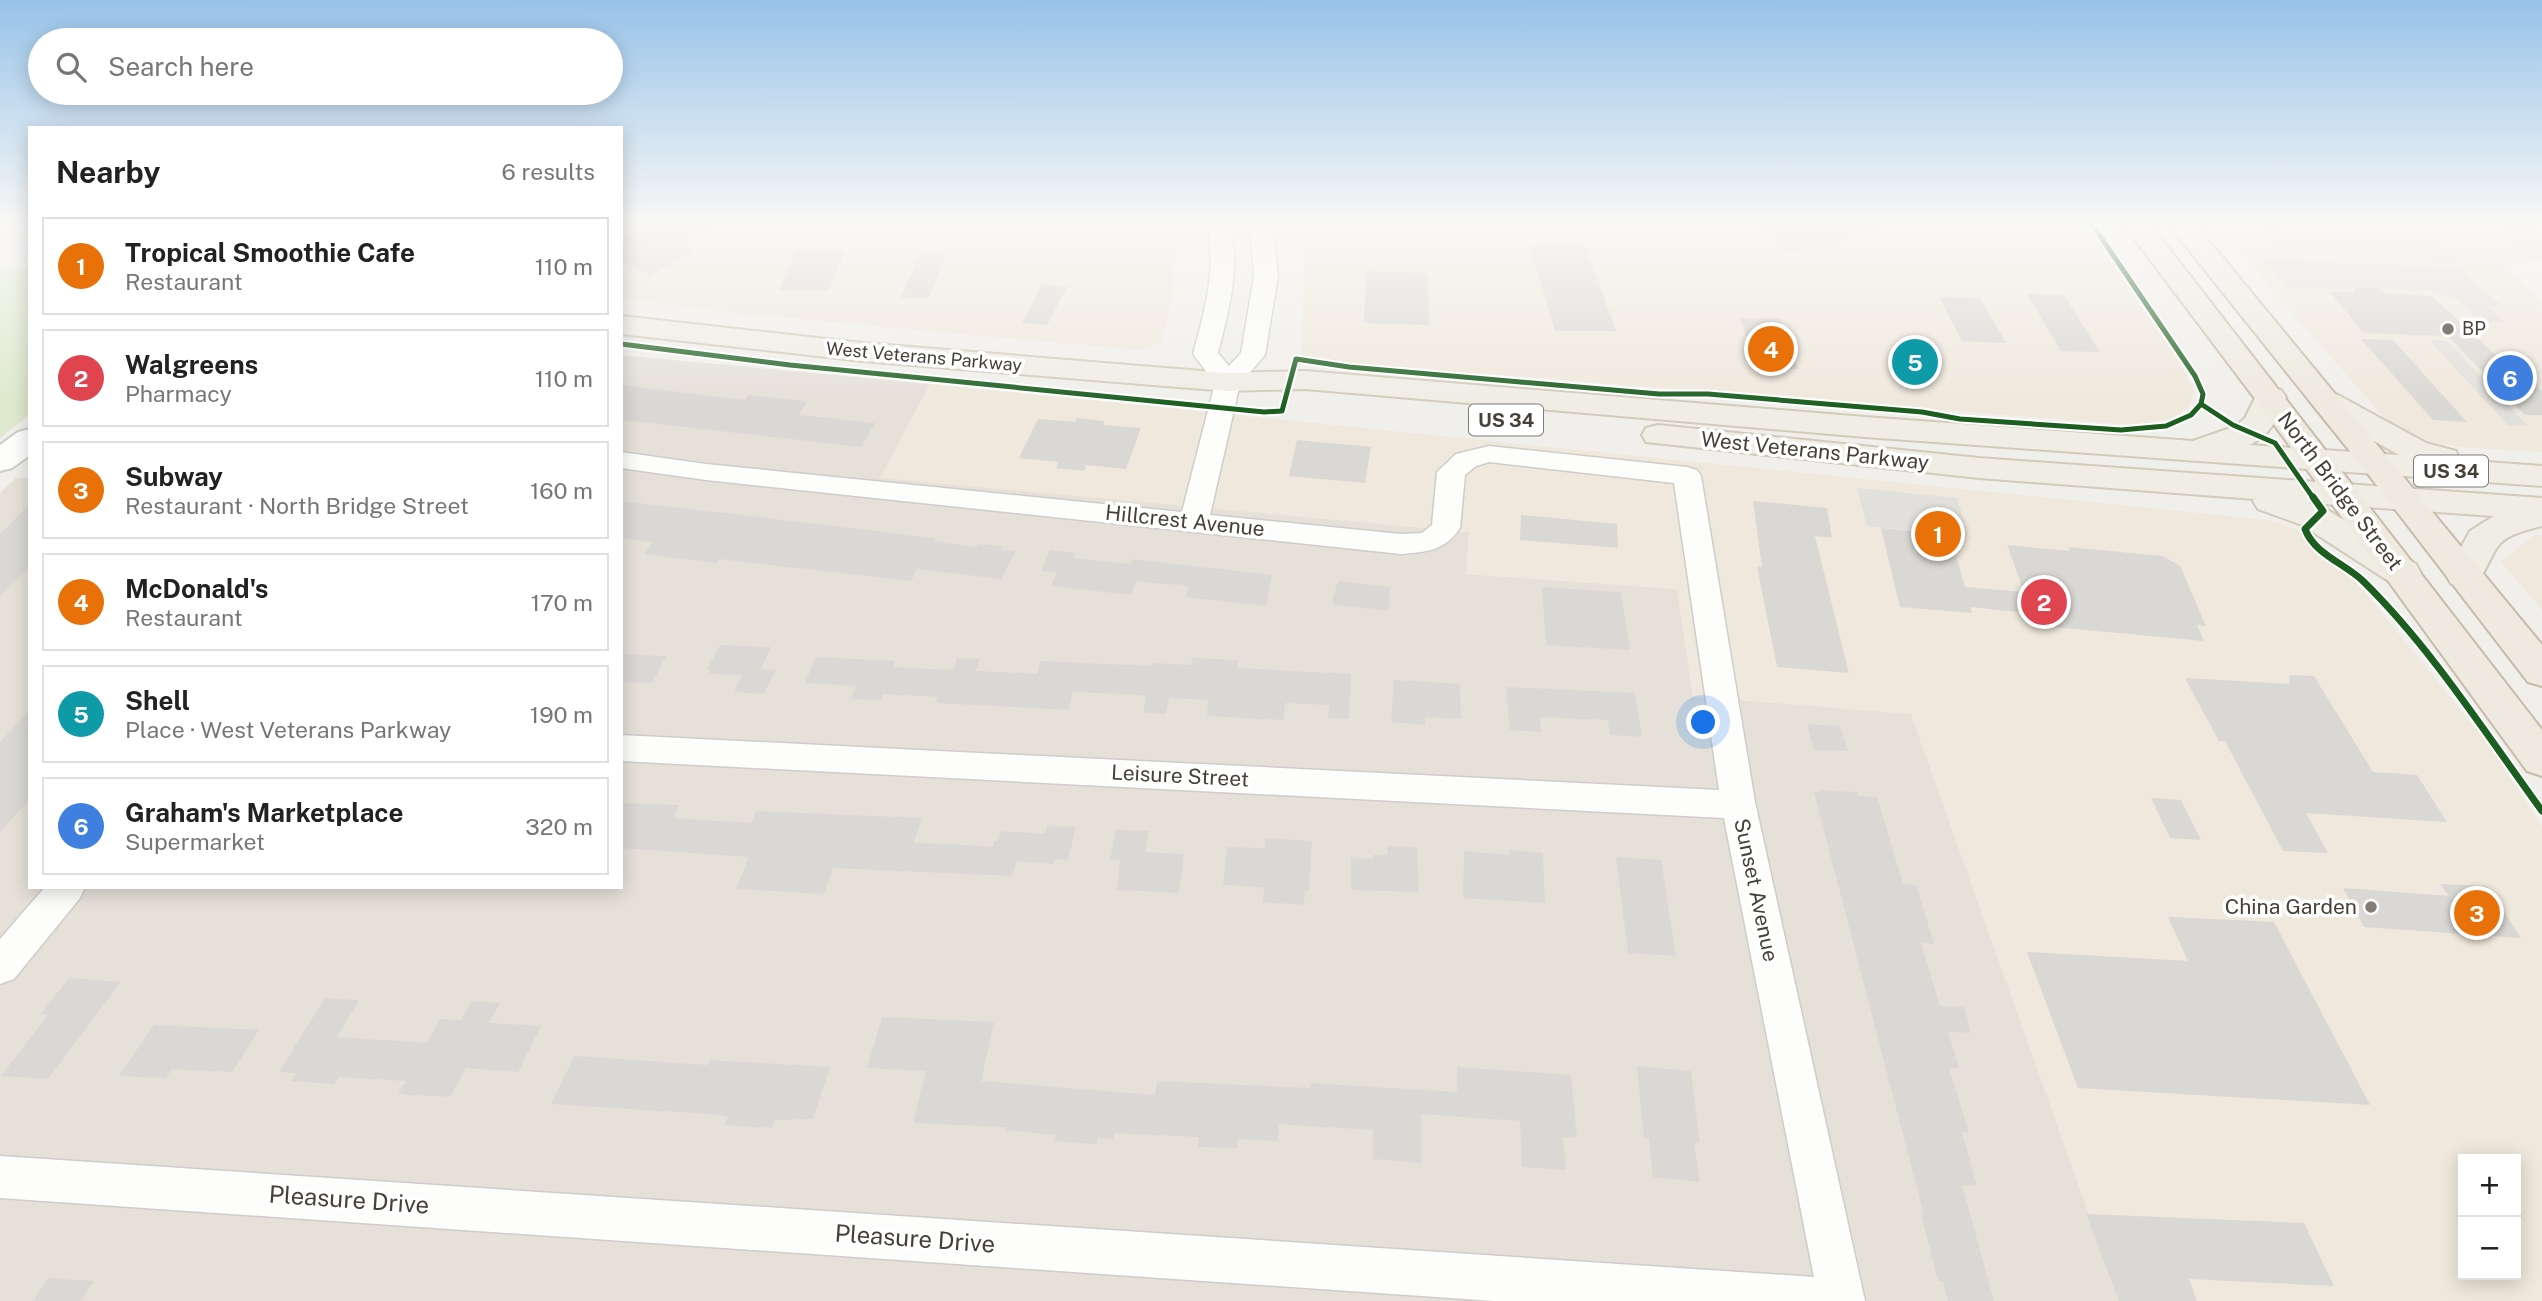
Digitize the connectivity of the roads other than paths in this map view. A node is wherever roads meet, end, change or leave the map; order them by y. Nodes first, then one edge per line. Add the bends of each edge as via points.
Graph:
1 (1221, 285) edge
2 (1265, 285) edge
3 (2183, 285) edge
4 (2230, 285) edge
5 (623, 325) edge
6 (1228, 382) junction
7 (2270, 397) junction
8 (2327, 401) junction
9 (28, 440) edge
10 (2185, 451) junction
11 (623, 460) edge
12 (0, 461) edge
13 (2318, 461) junction
14 (2380, 467) junction
15 (1687, 476) joint
16 (2532, 476) edge
17 (2229, 486) junction
18 (2344, 495) junction
19 (2404, 500) junction
20 (2542, 509) edge
21 (2542, 515) edge
22 (1194, 522) junction
23 (2403, 573) junction
24 (2464, 575) junction
25 (2542, 672) edge
26 (623, 748) edge
27 (2542, 760) edge
28 (1739, 805) junction
29 (65, 889) edge
30 (0, 967) edge
31 (0, 1177) edge
32 (1829, 1301) edge
33 (1842, 1301) edge

1 - 6 street via 1205,354
2 - 6 street via 1253,355
3 - 7 highway, North Bridge Street
4 - 8 highway, North Bridge Street
5 - 6 main road, West Veterans Parkway / US 34 via 913,357
6 - 10 main road, West Veterans Parkway / US 34 via 1305,380
6 - 17 main road, West Veterans Parkway / US 34 via 1296,399 1873,458
6 - 22 street
7 - 10 main road via 2262,421 2251,433
7 - 13 highway, North Bridge Street
8 - 14 highway, North Bridge Street
8 - 16 main road via 2414,450
9 - 12 street
10 - 13 main road, West Veterans Parkway / US 34
11 - 22 street, Hillcrest Avenue
13 - 14 main road, West Veterans Parkway / US 34
13 - 18 highway, North Bridge Street
14 - 16 main road, US 34
14 - 19 highway, North Bridge Street
15 - 22 street, Hillcrest Avenue via 1489,454 1466,460 1451,472 1446,528 1430,542 1401,544
15 - 28 street, Sunset Avenue
17 - 18 main road, West Veterans Parkway / US 34
17 - 23 main road via 2314,517
18 - 19 main road, West Veterans Parkway / US 34
18 - 23 highway, North Bridge Street
19 - 20 main road, US 34
19 - 24 highway, North Bridge Street
21 - 24 main road via 2489,531 2475,547
23 - 27 highway, North Bridge Street
24 - 25 highway, North Bridge Street
26 - 28 street, Leisure Street
28 - 33 street, Sunset Avenue
29 - 30 street
31 - 32 street, Pleasure Drive

